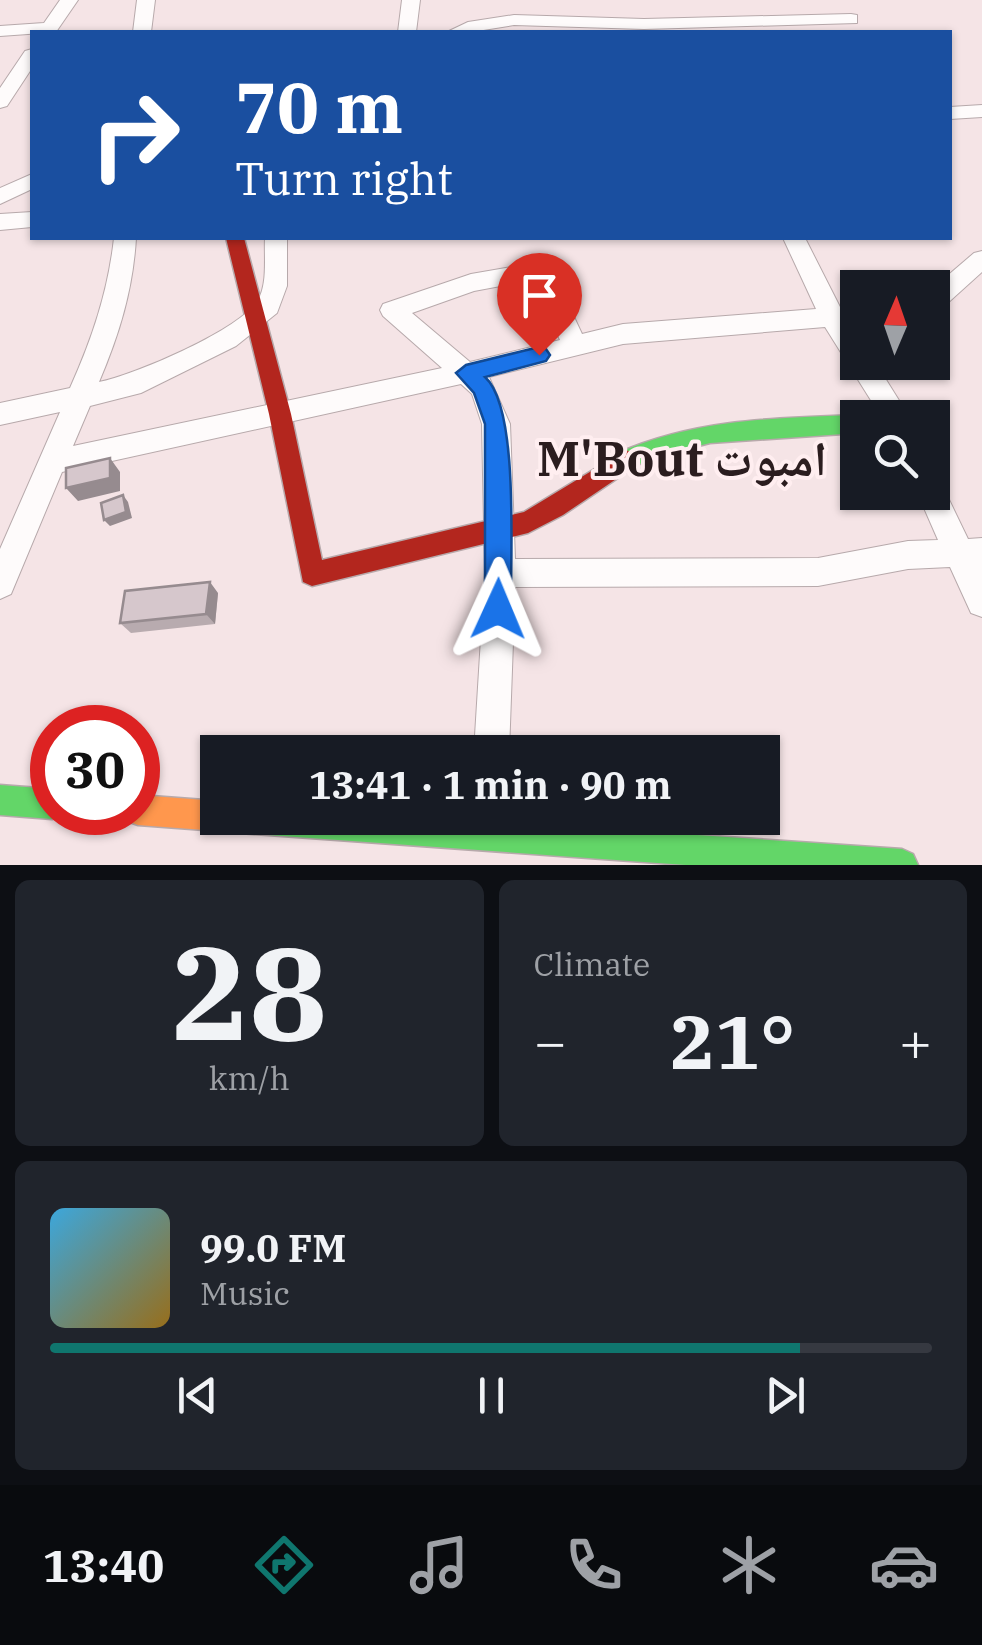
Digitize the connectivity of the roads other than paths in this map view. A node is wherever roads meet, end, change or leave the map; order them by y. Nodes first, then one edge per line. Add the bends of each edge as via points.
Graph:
1 (69, 0) edge
2 (146, 0) edge
3 (412, 0) edge
4 (477, 0) edge
5 (852, 19) dead end
6 (598, 28) edge
7 (0, 30) edge
8 (48, 30) edge
9 (142, 30) edge
10 (406, 30) edge
11 (463, 30) edge
12 (30, 58) edge
13 (0, 102) edge
14 (982, 111) edge
15 (952, 113) edge
16 (30, 182) edge
17 (0, 197) edge
18 (30, 220) edge
19 (0, 222) edge
20 (125, 240) edge
21 (236, 240) edge
22 (276, 240) edge
23 (795, 240) edge
24 (982, 259) edge
25 (950, 287) edge
26 (840, 308) edge
27 (840, 316) edge
28 (256, 319) junction
29 (575, 346) junction
30 (466, 373) junction
31 (79, 398) junction
32 (0, 414) edge
33 (280, 414) junction
34 (840, 425) edge
35 (54, 462) junction
36 (943, 510) edge
37 (498, 530) junction
38 (970, 553) edge
39 (500, 573) junction
40 (0, 583) edge
41 (982, 602) edge
42 (492, 735) edge
43 (0, 800) edge
44 (30, 802) edge
45 (160, 812) edge
46 (200, 815) edge
47 (520, 835) edge
48 (583, 853) edge
49 (890, 864) edge
50 (902, 865) edge

1 - 8 street
2 - 9 street
3 - 10 street
4 - 11 street
5 - 6 street
6 - 11 street via 526,20
7 - 8 street
12 - 13 street
14 - 15 street
16 - 17 street
18 - 19 street
20 - 31 street via 108,331
21 - 28 street
22 - 28 street via 275,286
23 - 26 street
24 - 25 street
27 - 29 street via 665,329
28 - 31 street via 132,386
28 - 33 street
29 - 30 street
29 - 30 street via 540,270 392,310
30 - 33 street
30 - 37 street via 483,388 496,424
31 - 32 street
31 - 35 street
33 - 35 street
33 - 37 street via 312,574
34 - 37 street via 648,449 546,514
35 - 40 street
36 - 38 street
37 - 39 street
38 - 39 street via 818,572
38 - 41 street
39 - 42 street
43 - 44 street
45 - 46 street
47 - 48 street
48 - 49 street
49 - 50 street

